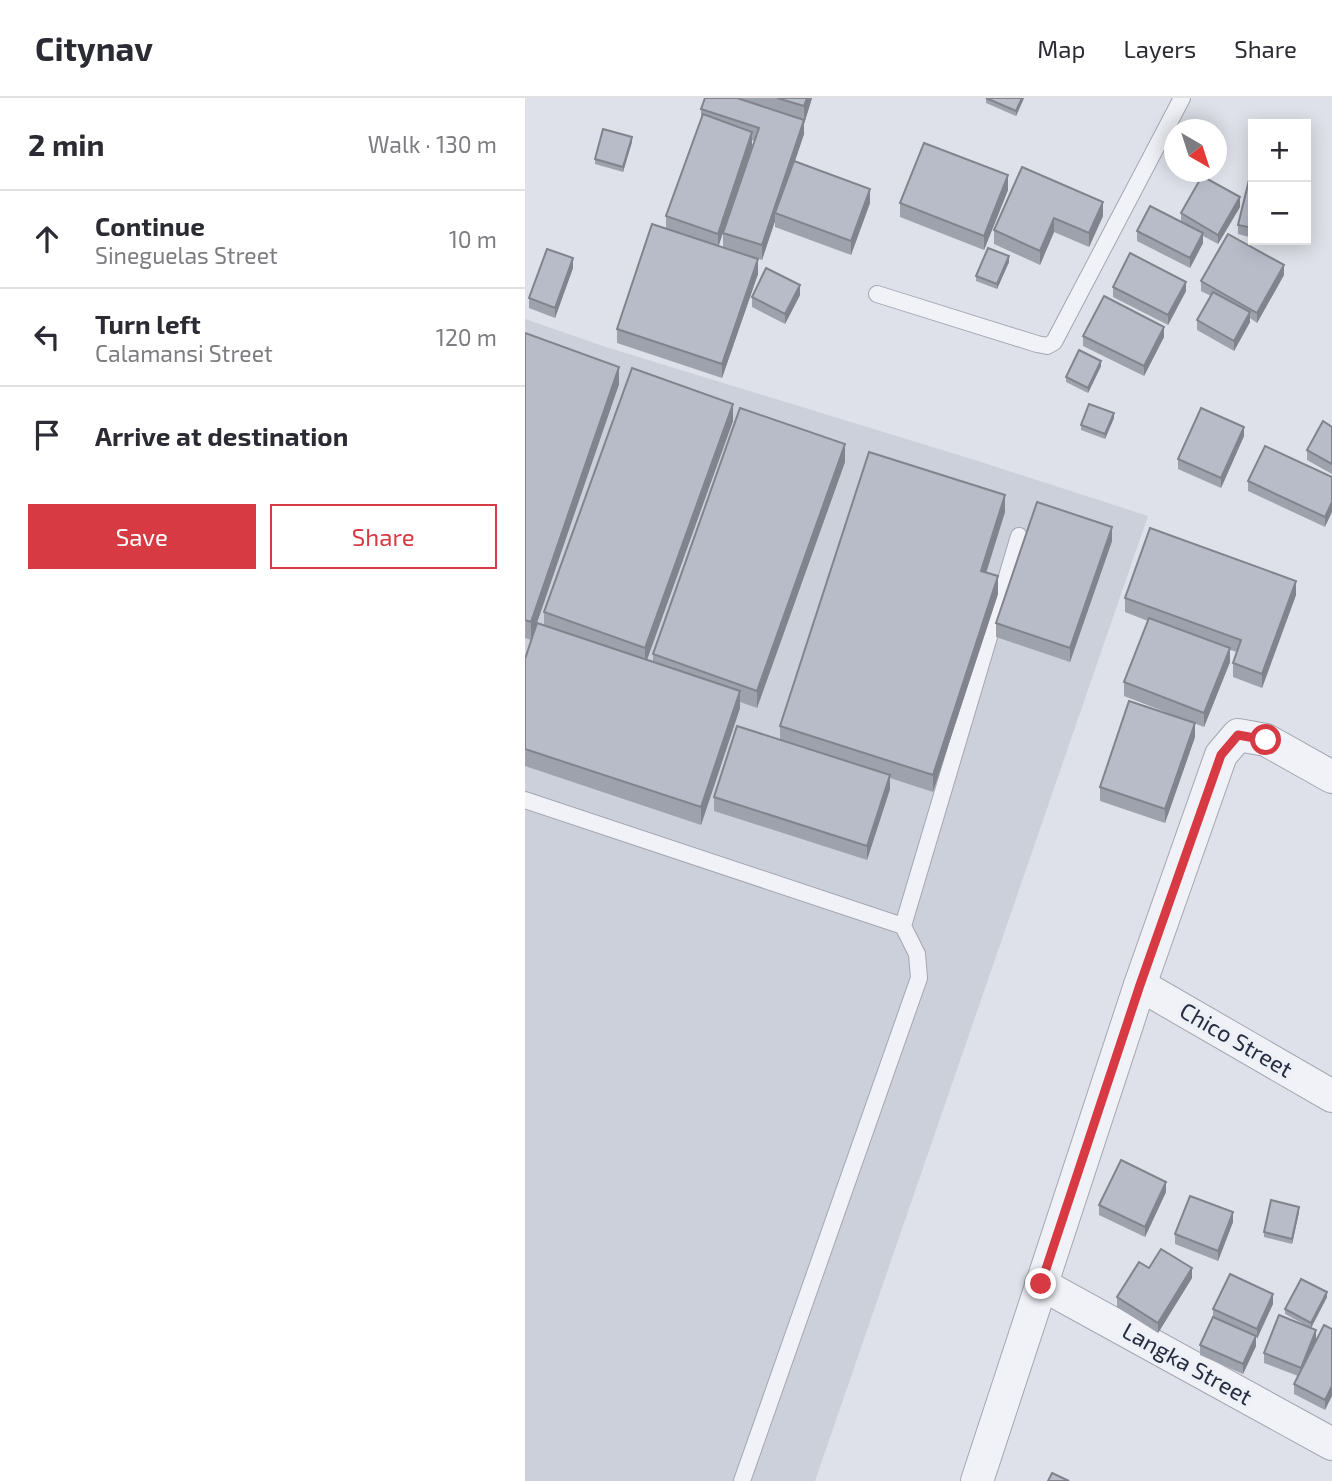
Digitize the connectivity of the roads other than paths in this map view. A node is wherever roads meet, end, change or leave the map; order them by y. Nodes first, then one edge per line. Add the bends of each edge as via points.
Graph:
1 (1182, 98) edge
2 (877, 294) dead end
3 (1019, 536) dead end
4 (1332, 777) edge
5 (525, 800) edge
6 (903, 926) junction
7 (1140, 985) junction
8 (1332, 1096) edge
9 (1041, 1284) junction
10 (1332, 1444) edge
11 (742, 1481) edge
12 (977, 1481) edge

1 - 2 lane via 1054,342 1037,344
3 - 6 lane
4 - 7 street via 1266,740 1238,735 1221,755
5 - 6 lane
6 - 11 lane via 917,954 919,978
7 - 8 street, Chico Street
7 - 9 street
9 - 10 street, Langka Street
9 - 12 street

